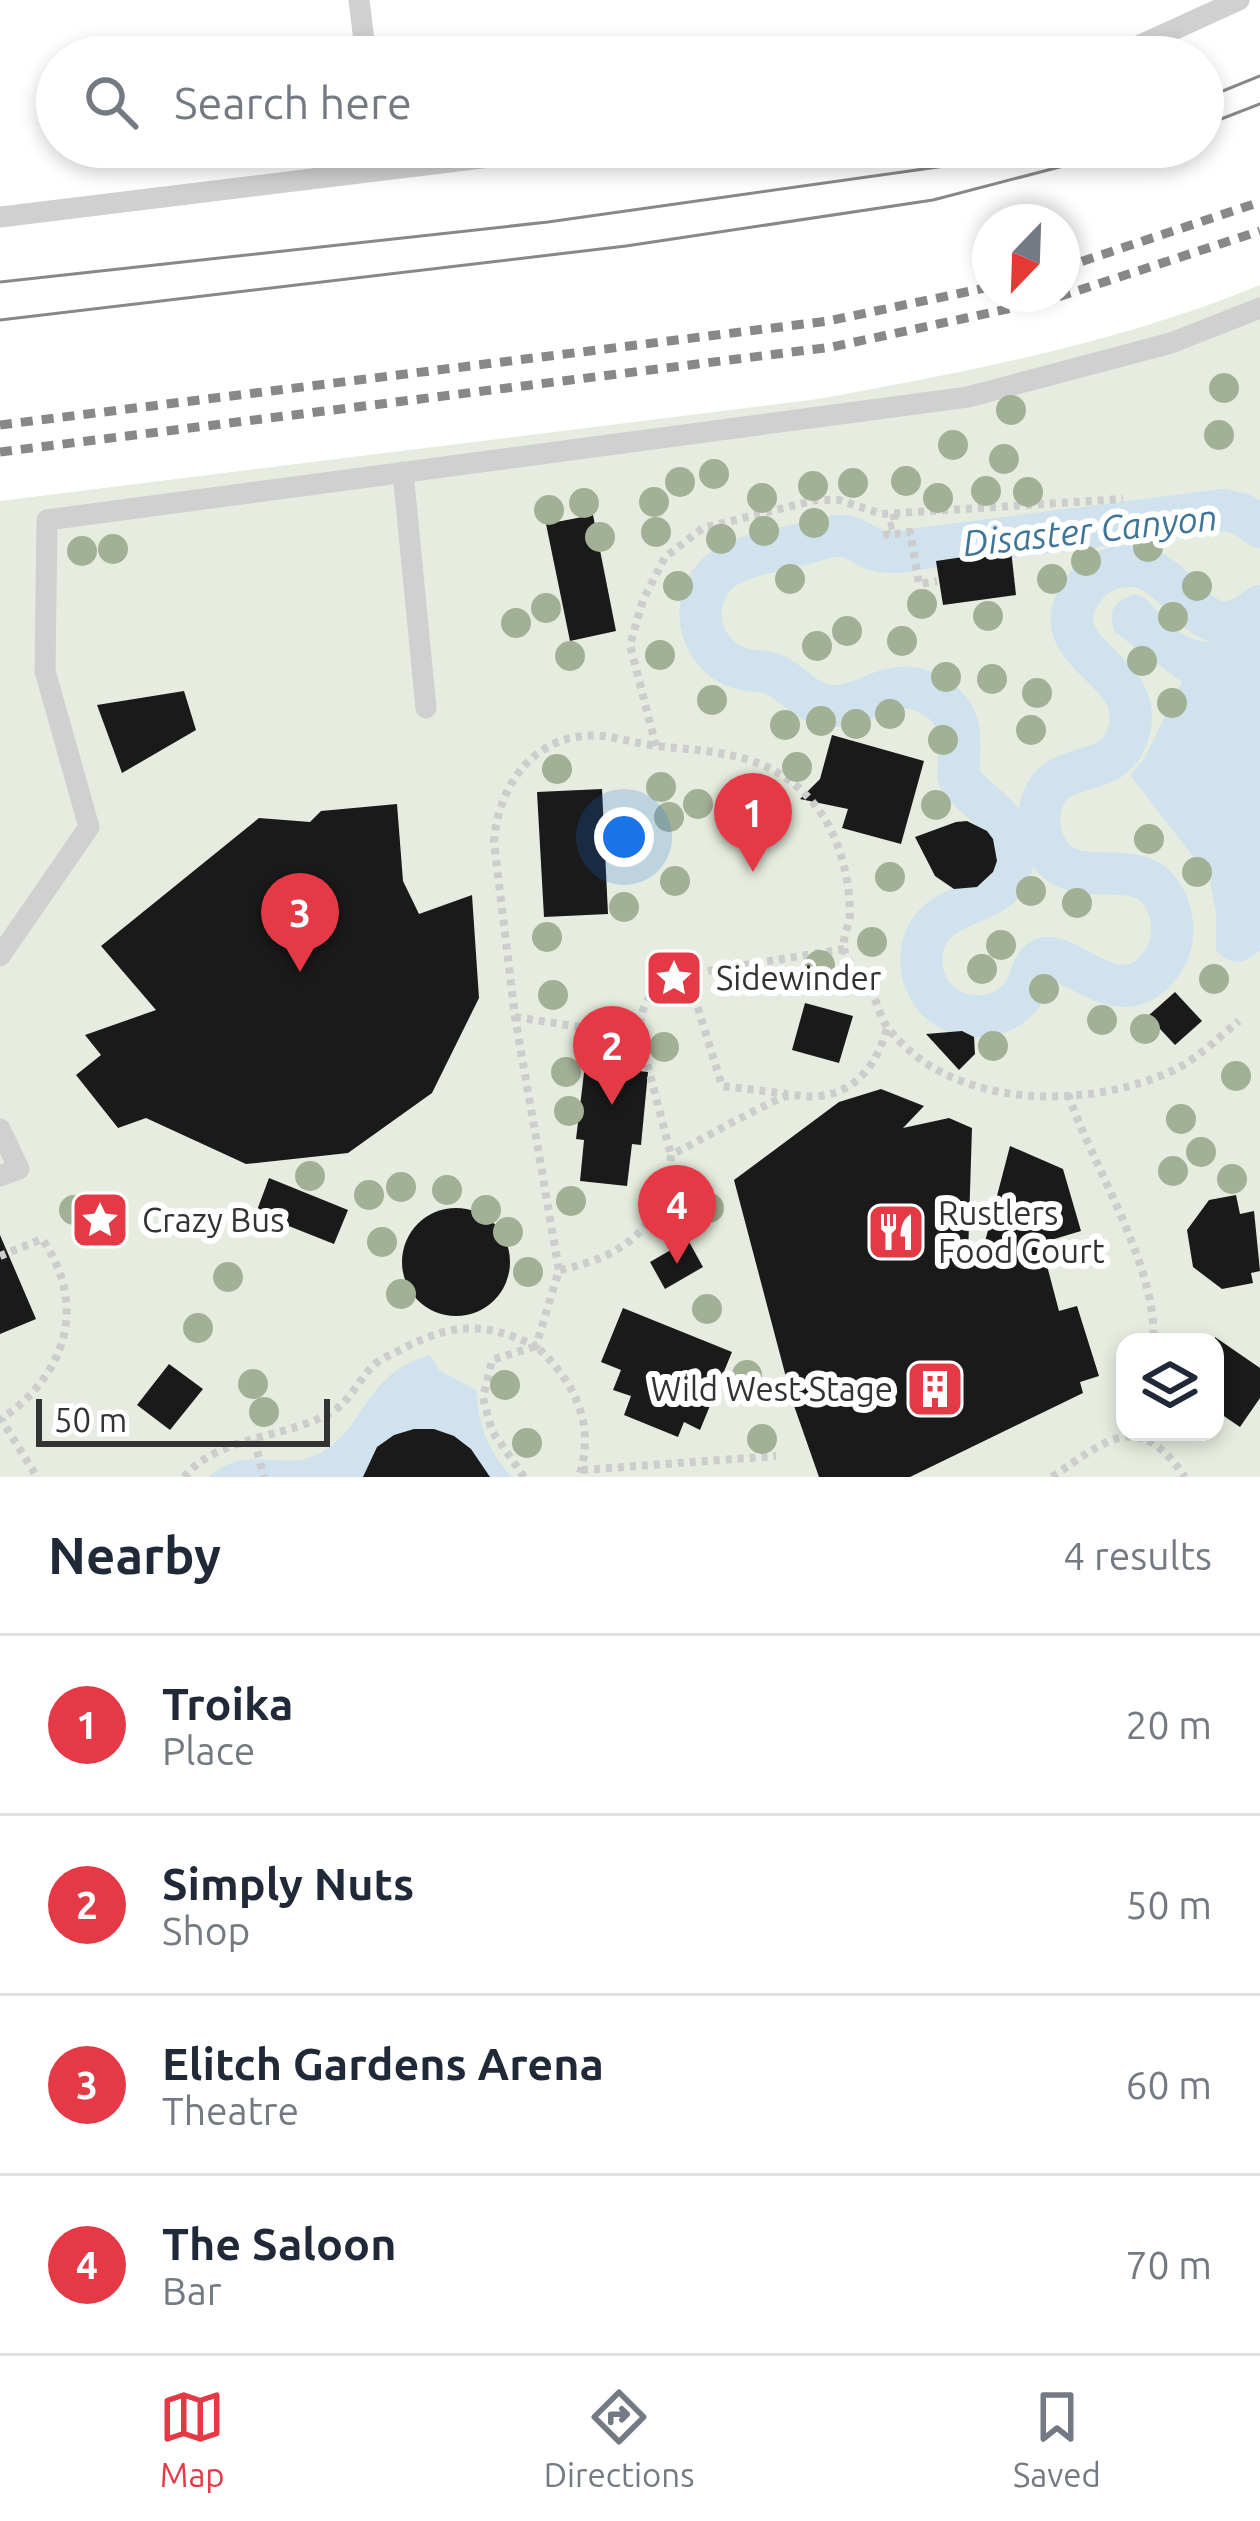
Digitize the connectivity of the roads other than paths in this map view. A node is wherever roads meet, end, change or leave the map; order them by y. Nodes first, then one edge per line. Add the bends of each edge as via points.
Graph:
1 (358, 0) edge
2 (1239, 0) edge
3 (363, 36) edge
4 (1160, 36) edge
5 (380, 168) edge
6 (404, 168) edge
7 (380, 171) junction
8 (0, 217) edge
9 (1260, 308) edge
10 (403, 472) junction
11 (426, 708) dead end
12 (0, 956) edge
13 (0, 1129) edge
14 (0, 1177) edge

1 - 3 lane
2 - 4 lane
5 - 7 lane
6 - 7 lane
7 - 8 lane
9 - 10 lane via 1171,343 968,397
10 - 11 lane
10 - 12 lane via 46,520 45,671 89,827
13 - 14 lane via 19,1169

